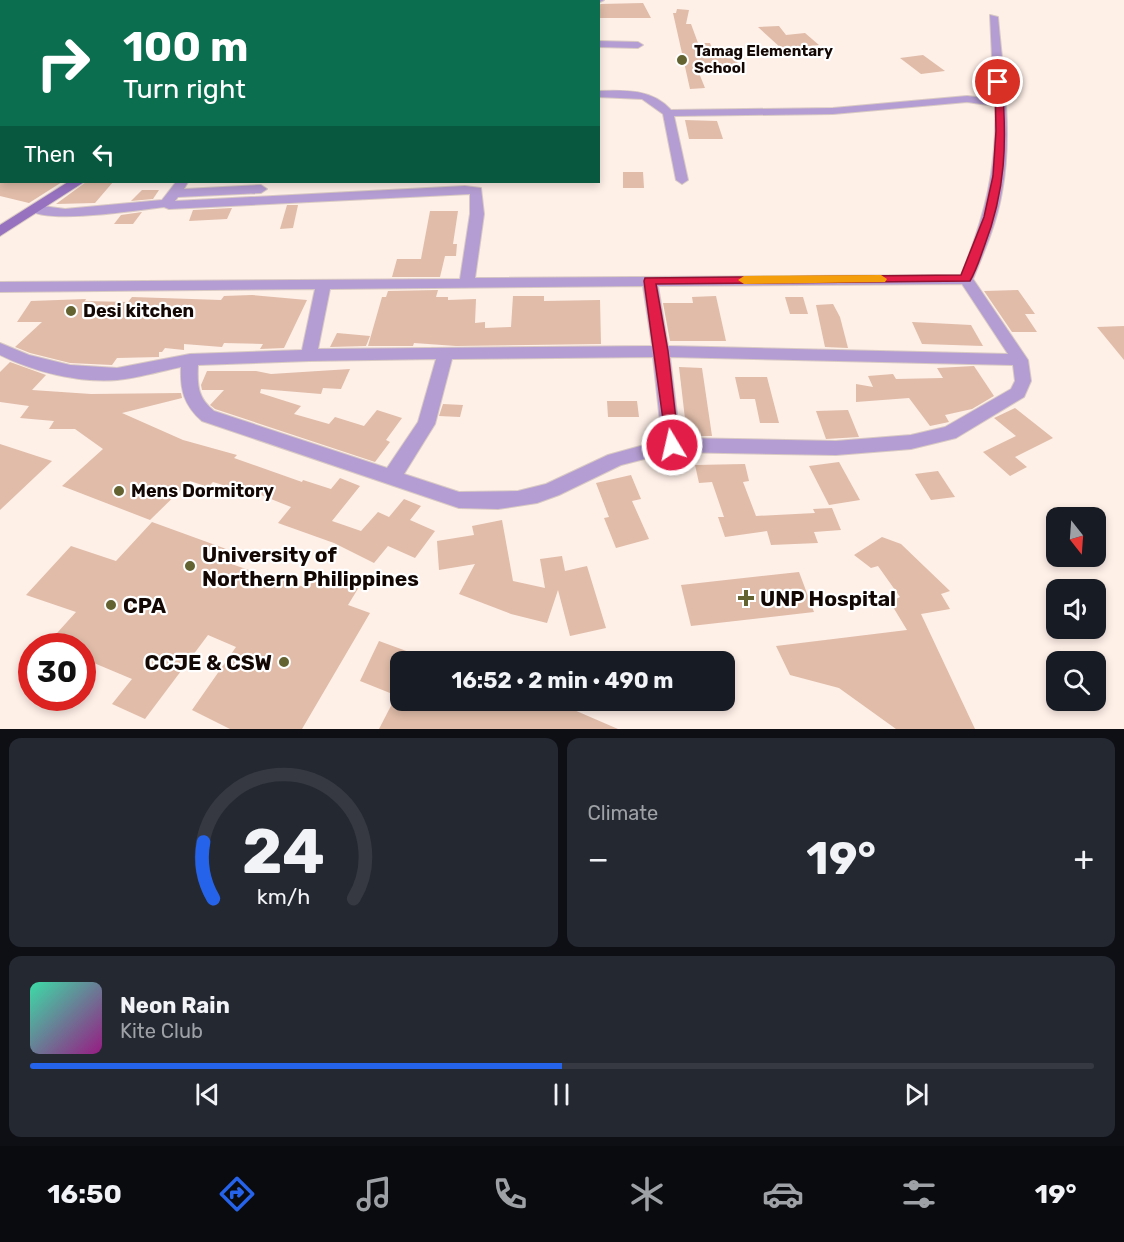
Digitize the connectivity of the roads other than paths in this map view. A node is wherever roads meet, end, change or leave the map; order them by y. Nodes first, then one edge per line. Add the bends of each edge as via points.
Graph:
1 (993, 17) dead end
2 (600, 44) edge
3 (638, 45) dead end
4 (600, 94) edge
5 (1000, 104) junction
6 (668, 113) junction
7 (682, 180) dead end
8 (75, 183) edge
9 (261, 189) dead end
10 (174, 192) edge
11 (35, 209) junction
12 (0, 232) edge
13 (966, 279) junction
14 (650, 281) junction
15 (467, 283) junction
16 (323, 285) junction
17 (5, 287) edge
18 (0, 302) edge
19 (0, 348) edge
20 (661, 351) junction
21 (445, 354) junction
22 (309, 355) junction
23 (190, 360) junction
24 (1020, 360) junction
25 (672, 445) junction
26 (392, 477) junction

1 - 5 street
2 - 3 street
4 - 6 street via 644,95 660,103
5 - 6 street via 967,99 833,111
5 - 13 street via 1001,131 990,217
6 - 7 street
8 - 11 main road
9 - 10 street
10 - 11 street via 97,211 65,213
10 - 15 street via 180,205 471,190 476,192 478,202
11 - 12 main road
13 - 14 street
13 - 24 street
14 - 15 street
14 - 20 street
15 - 16 street
16 - 17 street
16 - 22 street
17 - 18 street
19 - 23 street via 24,360 97,374 117,375
20 - 21 street
20 - 24 street
20 - 25 street
21 - 22 street
21 - 26 street via 426,424
22 - 23 street
23 - 26 street via 191,399 208,416
24 - 25 street via 1023,381 1018,393 978,418 940,435 911,442 836,448
25 - 26 street via 619,458 558,488 516,500 459,500

